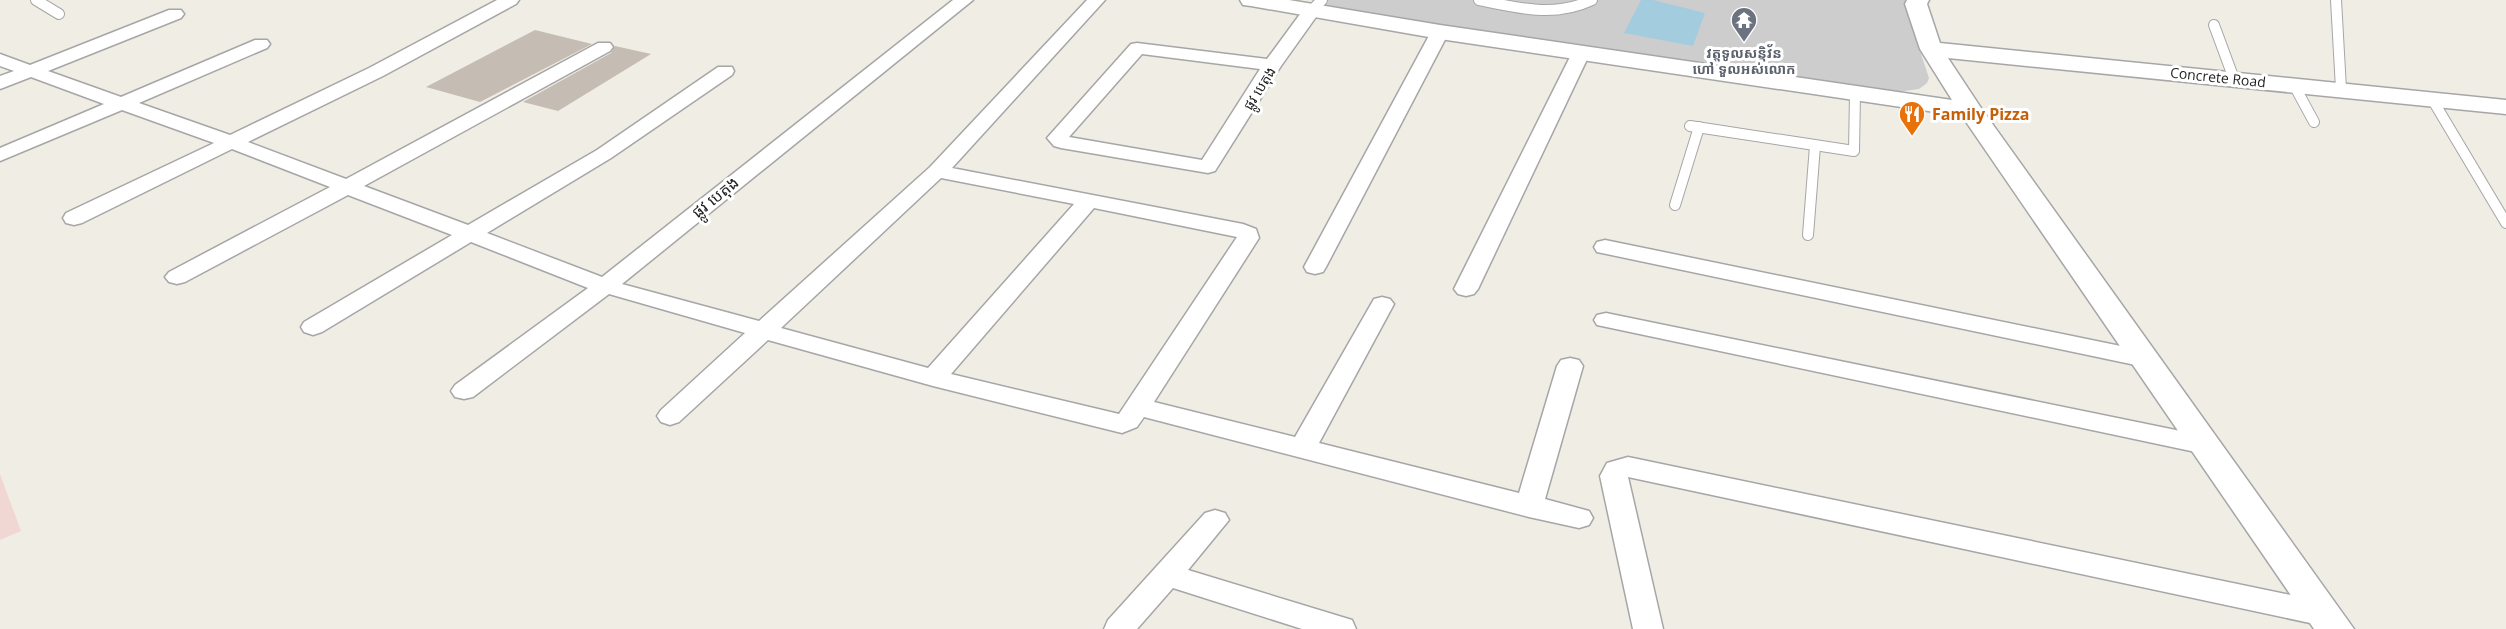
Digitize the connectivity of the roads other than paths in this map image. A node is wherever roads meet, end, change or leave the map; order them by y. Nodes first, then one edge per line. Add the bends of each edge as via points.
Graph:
1 (36, 0) edge
2 (510, 0) edge
3 (964, 0) edge
4 (1096, 0) edge
5 (1251, 0) edge
6 (1479, 0) edge
7 (1592, 0) edge
8 (1918, 0) edge
9 (2336, 0) edge
10 (1317, 5) edge
11 (59, 14) dead end
12 (175, 14) dead end
13 (2214, 25) dead end
14 (1440, 32) junction
15 (261, 44) dead end
16 (604, 47) dead end
17 (1931, 49) junction
18 (1581, 53) junction
19 (0, 60) edge
20 (1272, 65) junction
21 (30, 71) junction
22 (725, 71) dead end
23 (2234, 79) junction
24 (0, 83) edge
25 (2294, 85) junction
26 (2341, 89) junction
27 (1855, 94) junction
28 (2432, 99) junction
29 (121, 104) junction
30 (2506, 107) edge
31 (1970, 110) junction
32 (2314, 122) dead end
33 (231, 142) junction
34 (1815, 146) junction
35 (0, 155) edge
36 (937, 171) junction
37 (346, 186) junction
38 (1090, 200) junction
39 (1675, 205) dead end
40 (74, 218) dead end
41 (2506, 223) edge
42 (469, 234) junction
43 (1808, 235) dead end
44 (1605, 247) dead end
45 (1315, 267) dead end
46 (177, 277) dead end
47 (604, 286) junction
48 (1466, 289) dead end
49 (1382, 303) dead end
50 (1606, 320) dead end
51 (313, 327) dead end
52 (764, 331) junction
53 (2145, 359) junction
54 (1570, 366) dead end
55 (933, 378) junction
56 (464, 392) dead end
57 (1138, 407) junction
58 (670, 416) dead end
59 (2205, 445) junction
60 (1302, 449) junction
61 (1529, 507) junction
62 (1579, 518) dead end
63 (1215, 520) dead end
64 (1167, 575) junction
65 (2329, 622) edge
66 (1119, 629) edge
67 (1341, 629) edge
68 (1648, 629) edge

1 - 11 lane
2 - 33 street via 376,72
3 - 47 street, ផ្លូវ បេតុង
4 - 36 street
5 - 10 street
6 - 7 lane via 1540,11 1567,11
8 - 17 street
9 - 26 lane
10 - 14 street
10 - 20 street, ផ្លូវ បេតុង
12 - 21 street
13 - 23 lane
14 - 18 street
14 - 45 street
15 - 29 street
16 - 37 street
17 - 23 street, Concrete Road
17 - 31 street
18 - 27 street
18 - 48 street
19 - 21 street
20 - 20 street, ផ្លូវ បេតុង via 1208,167 1061,142 1058,138 1137,48
21 - 24 street
21 - 29 street
22 - 42 street via 604,154
23 - 25 street, Concrete Road
25 - 26 street, Concrete Road
25 - 32 lane
26 - 28 street, Concrete Road
27 - 31 street
27 - 34 lane via 1854,151
28 - 30 street, Concrete Road
28 - 41 lane
29 - 33 street
29 - 35 street
31 - 53 street
33 - 37 street
33 - 40 street
34 - 39 lane via 1694,126
34 - 43 lane
36 - 38 street
36 - 52 street
37 - 42 street
37 - 46 street
38 - 55 street
38 - 57 street via 1248,234
42 - 47 street
42 - 51 street
44 - 53 street
47 - 52 street
47 - 56 street, ផ្លូវ បេតុង
49 - 60 street
50 - 59 street
52 - 55 street
52 - 58 street
53 - 59 street
54 - 61 street
55 - 57 street via 1122,424
57 - 60 street
59 - 65 street
60 - 61 street
61 - 62 street
63 - 64 street
64 - 66 street
64 - 67 street
65 - 68 street via 1628,467 1617,470 1614,476

